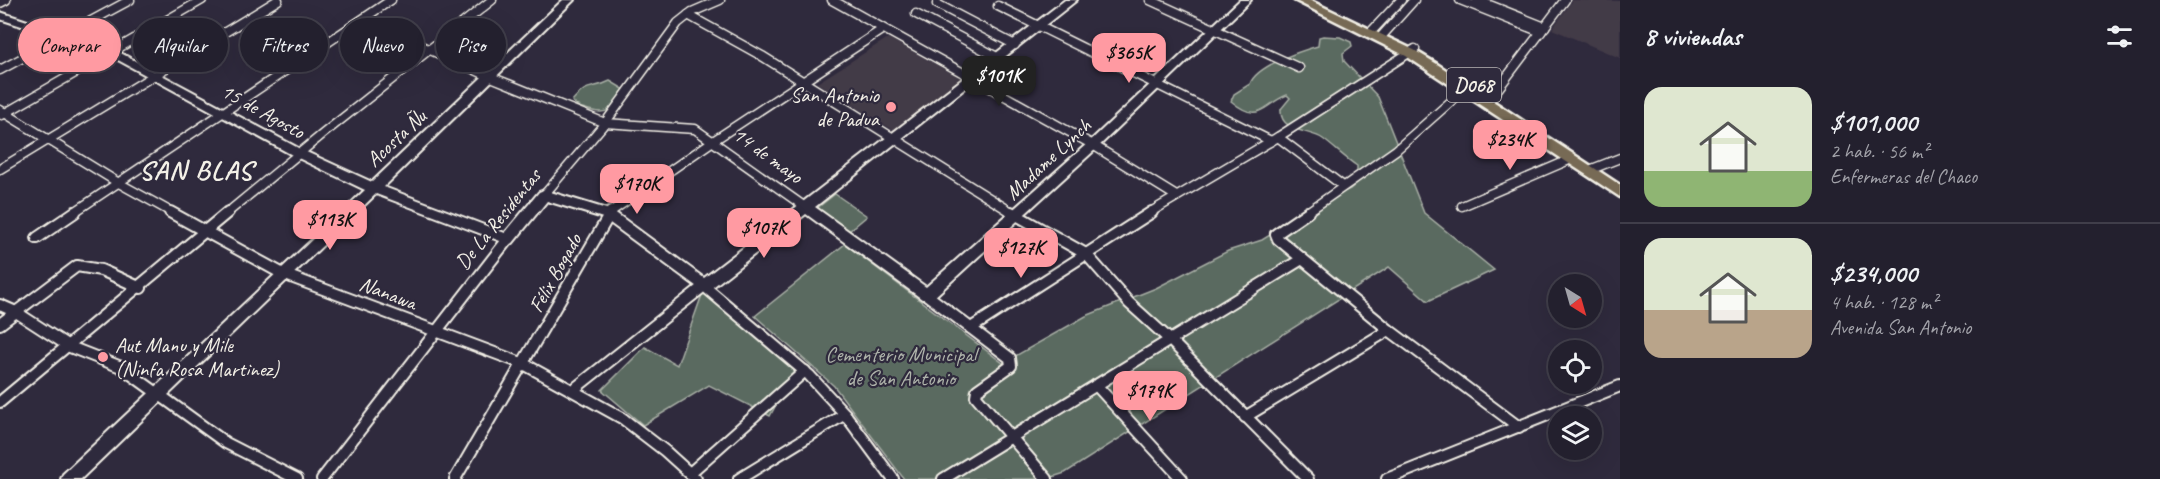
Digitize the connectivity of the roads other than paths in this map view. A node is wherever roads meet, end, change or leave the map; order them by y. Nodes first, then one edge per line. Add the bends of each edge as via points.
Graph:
1 (6, 0) edge
2 (130, 0) edge
3 (202, 0) edge
4 (278, 0) edge
5 (391, 0) edge
6 (492, 0) edge
7 (569, 0) edge
8 (720, 0) edge
9 (832, 0) edge
10 (1072, 0) edge
11 (1150, 0) edge
12 (1246, 0) edge
13 (1300, 0) edge
14 (1313, 0) edge
15 (1401, 0) edge
16 (1414, 0) edge
17 (1460, 0) edge
18 (1477, 0) edge
19 (1565, 0) edge
20 (0, 3) edge
21 (937, 4) dead end
22 (998, 6) dead end
23 (916, 14) dead end
24 (0, 15) edge
25 (688, 15) junction
26 (96, 18) edge
27 (366, 18) edge
28 (18, 21) edge
29 (1039, 26) junction
30 (883, 29) junction
31 (1215, 29) junction
32 (1543, 30) junction
33 (1377, 33) junction
34 (340, 35) edge
35 (1015, 45) junction
36 (121, 46) edge
37 (424, 47) edge
38 (428, 49) junction
39 (1412, 51) junction
40 (121, 57) edge
41 (999, 58) junction
42 (18, 60) edge
43 (1299, 68) dead end
44 (0, 70) edge
45 (75, 72) edge
46 (154, 75) junction
47 (491, 77) junction
48 (974, 78) junction
49 (803, 84) junction
50 (1156, 84) junction
51 (1466, 88) junction
52 (1490, 99) junction
53 (226, 112) junction
54 (2, 113) edge
55 (605, 123) junction
56 (1274, 139) junction
57 (49, 140) junction
58 (894, 140) junction
59 (713, 141) junction
60 (1093, 145) junction
61 (298, 153) junction
62 (1620, 158) edge
63 (1569, 160) junction
64 (0, 169) edge
65 (1593, 169) junction
66 (1602, 180) junction
67 (117, 182) junction
68 (1343, 186) junction
69 (373, 188) junction
70 (1620, 192) edge
71 (544, 195) junction
72 (1176, 196) junction
73 (1462, 206) dead end
74 (805, 207) junction
75 (608, 214) junction
76 (1016, 215) junction
77 (207, 230) junction
78 (37, 238) dead end
79 (508, 239) junction
80 (1086, 254) junction
81 (1302, 259) junction
82 (283, 274) junction
83 (704, 286) junction
84 (141, 288) junction
85 (927, 295) junction
86 (0, 304) edge
87 (16, 312) junction
88 (0, 324) edge
89 (971, 328) junction
90 (1389, 330) junction
91 (435, 332) junction
92 (1169, 339) junction
93 (70, 347) junction
94 (524, 364) junction
95 (805, 371) junction
96 (1096, 385) junction
97 (1620, 386) edge
98 (573, 390) junction
99 (158, 394) junction
100 (0, 402) edge
101 (845, 414) junction
102 (1245, 417) junction
103 (1519, 427) junction
104 (1013, 437) junction
105 (693, 476) edge
106 (69, 479) edge
107 (297, 479) edge
108 (322, 479) edge
109 (455, 479) edge
110 (739, 479) edge
111 (893, 479) edge
112 (943, 479) edge
113 (1047, 479) edge
114 (1182, 479) edge
115 (1308, 479) edge
116 (1387, 479) edge

1 - 20 street
2 - 26 street
3 - 36 street
4 - 46 street
5 - 27 street
6 - 38 street
7 - 47 street, Acosta Ñu
8 - 25 street, De La Residentas
9 - 30 street
10 - 29 street
11 - 31 street
12 - 31 street, Madame Lynch
13 - 33 main road, D068
14 - 33 main road, D068
15 - 33 street
16 - 33 street
17 - 32 street
18 - 32 street
19 - 32 street
21 - 35 street
22 - 29 street
23 - 41 street
24 - 28 street, 15 de Agosto
25 - 49 street
25 - 55 street, De La Residentas via 678,23
29 - 35 street
29 - 50 street
30 - 48 street
30 - 49 street, Félix Bogado
31 - 43 street
31 - 50 street, Madame Lynch
32 - 52 street
33 - 39 main road, D068
34 - 53 street
35 - 41 street
37 - 38 street, 14 de mayo
38 - 47 street, 14 de mayo
38 - 61 street
39 - 51 main road, D068
39 - 52 main road, D068
39 - 56 street
40 - 46 street, 15 de Agosto
41 - 48 street
42 - 44 street
45 - 54 street
46 - 53 street, 15 de Agosto
46 - 57 street
47 - 55 street, 14 de mayo
47 - 69 street, Acosta Ñu
48 - 58 street
48 - 60 street
49 - 58 street
49 - 59 street, Félix Bogado
50 - 56 street
50 - 60 street, Madame Lynch
51 - 52 main road, D068
51 - 68 street via 1396,150
52 - 63 main road, D068
52 - 65 main road, D068
53 - 61 street, 15 de Agosto
53 - 67 street
54 - 57 street, Nanawa
55 - 59 street, 14 de mayo via 687,127
55 - 71 street, De La Residentas
56 - 68 street
56 - 72 street
57 - 64 street
57 - 67 street, Nanawa
58 - 74 street
58 - 76 street
59 - 74 street, 14 de mayo
59 - 75 street, Félix Bogado
60 - 72 street
60 - 76 street, Madame Lynch
61 - 69 street, 15 de Agosto
61 - 77 street
62 - 65 street
63 - 66 main road, D068
63 - 73 street
65 - 66 main road, D068
66 - 70 main road, D068
67 - 77 street, Nanawa
67 - 78 street
68 - 81 street via 1276,234
69 - 79 street, 15 de Agosto
69 - 82 street, Acosta Ñu
71 - 75 street
71 - 79 street, De La Residentas
72 - 80 street
74 - 83 street
74 - 85 street, 14 de mayo
75 - 83 street
75 - 94 street, Félix Bogado
76 - 80 street
76 - 85 street, Madame Lynch
77 - 82 street, Nanawa
77 - 84 street
79 - 91 street, De La Residentas
80 - 89 street
80 - 92 street via 1123,297
81 - 90 street
81 - 92 street
82 - 91 street, Nanawa
82 - 99 street, Acosta Ñu
83 - 95 street
83 - 98 street
84 - 87 street via 108,272 77,266
84 - 93 street
85 - 89 street, 14 de mayo
86 - 87 street
87 - 88 street
87 - 93 street
89 - 104 street, 14 de mayo via 1012,361 1011,366 975,394
90 - 102 street
90 - 103 street
91 - 94 street, Nanawa
91 - 108 street, De La Residentas
92 - 96 street
92 - 102 street
93 - 99 street via 121,367
93 - 100 street
94 - 98 street, Nanawa
94 - 109 street, Félix Bogado
95 - 101 street
95 - 105 street
96 - 104 street
96 - 114 street
97 - 103 street
98 - 105 street, Nanawa via 622,418
99 - 106 street, Acosta Ñu
99 - 107 street via 226,443
101 - 110 street
101 - 111 street
102 - 115 street
103 - 116 street
104 - 112 street
104 - 113 street

